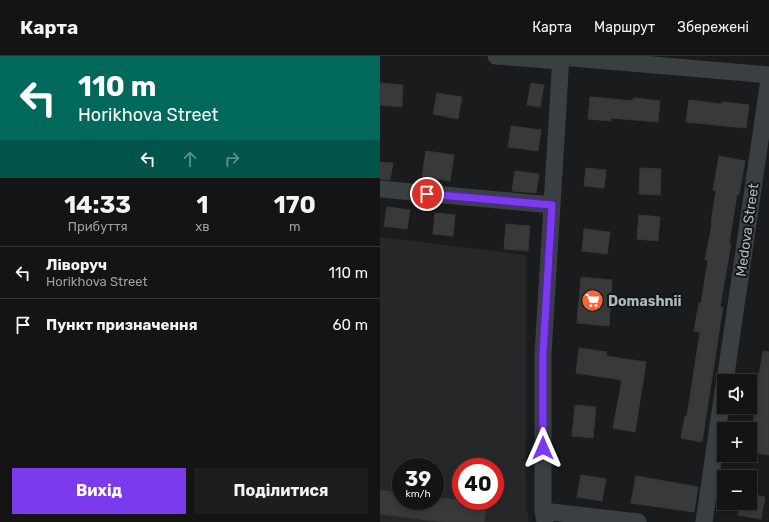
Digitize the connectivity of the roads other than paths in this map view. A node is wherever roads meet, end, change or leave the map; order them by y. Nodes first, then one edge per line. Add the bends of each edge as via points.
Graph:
1 (496, 56) edge
2 (561, 58) edge
3 (769, 75) edge
4 (769, 79) edge
5 (380, 189) edge
6 (552, 205) junction
7 (726, 374) edge
8 (720, 414) edge
9 (544, 516) edge
10 (638, 522) edge
11 (704, 522) edge

1 - 2 street
2 - 3 street
2 - 6 street
4 - 7 street, Medova Street
5 - 6 street
6 - 9 street via 543,354
8 - 11 street
9 - 10 street

